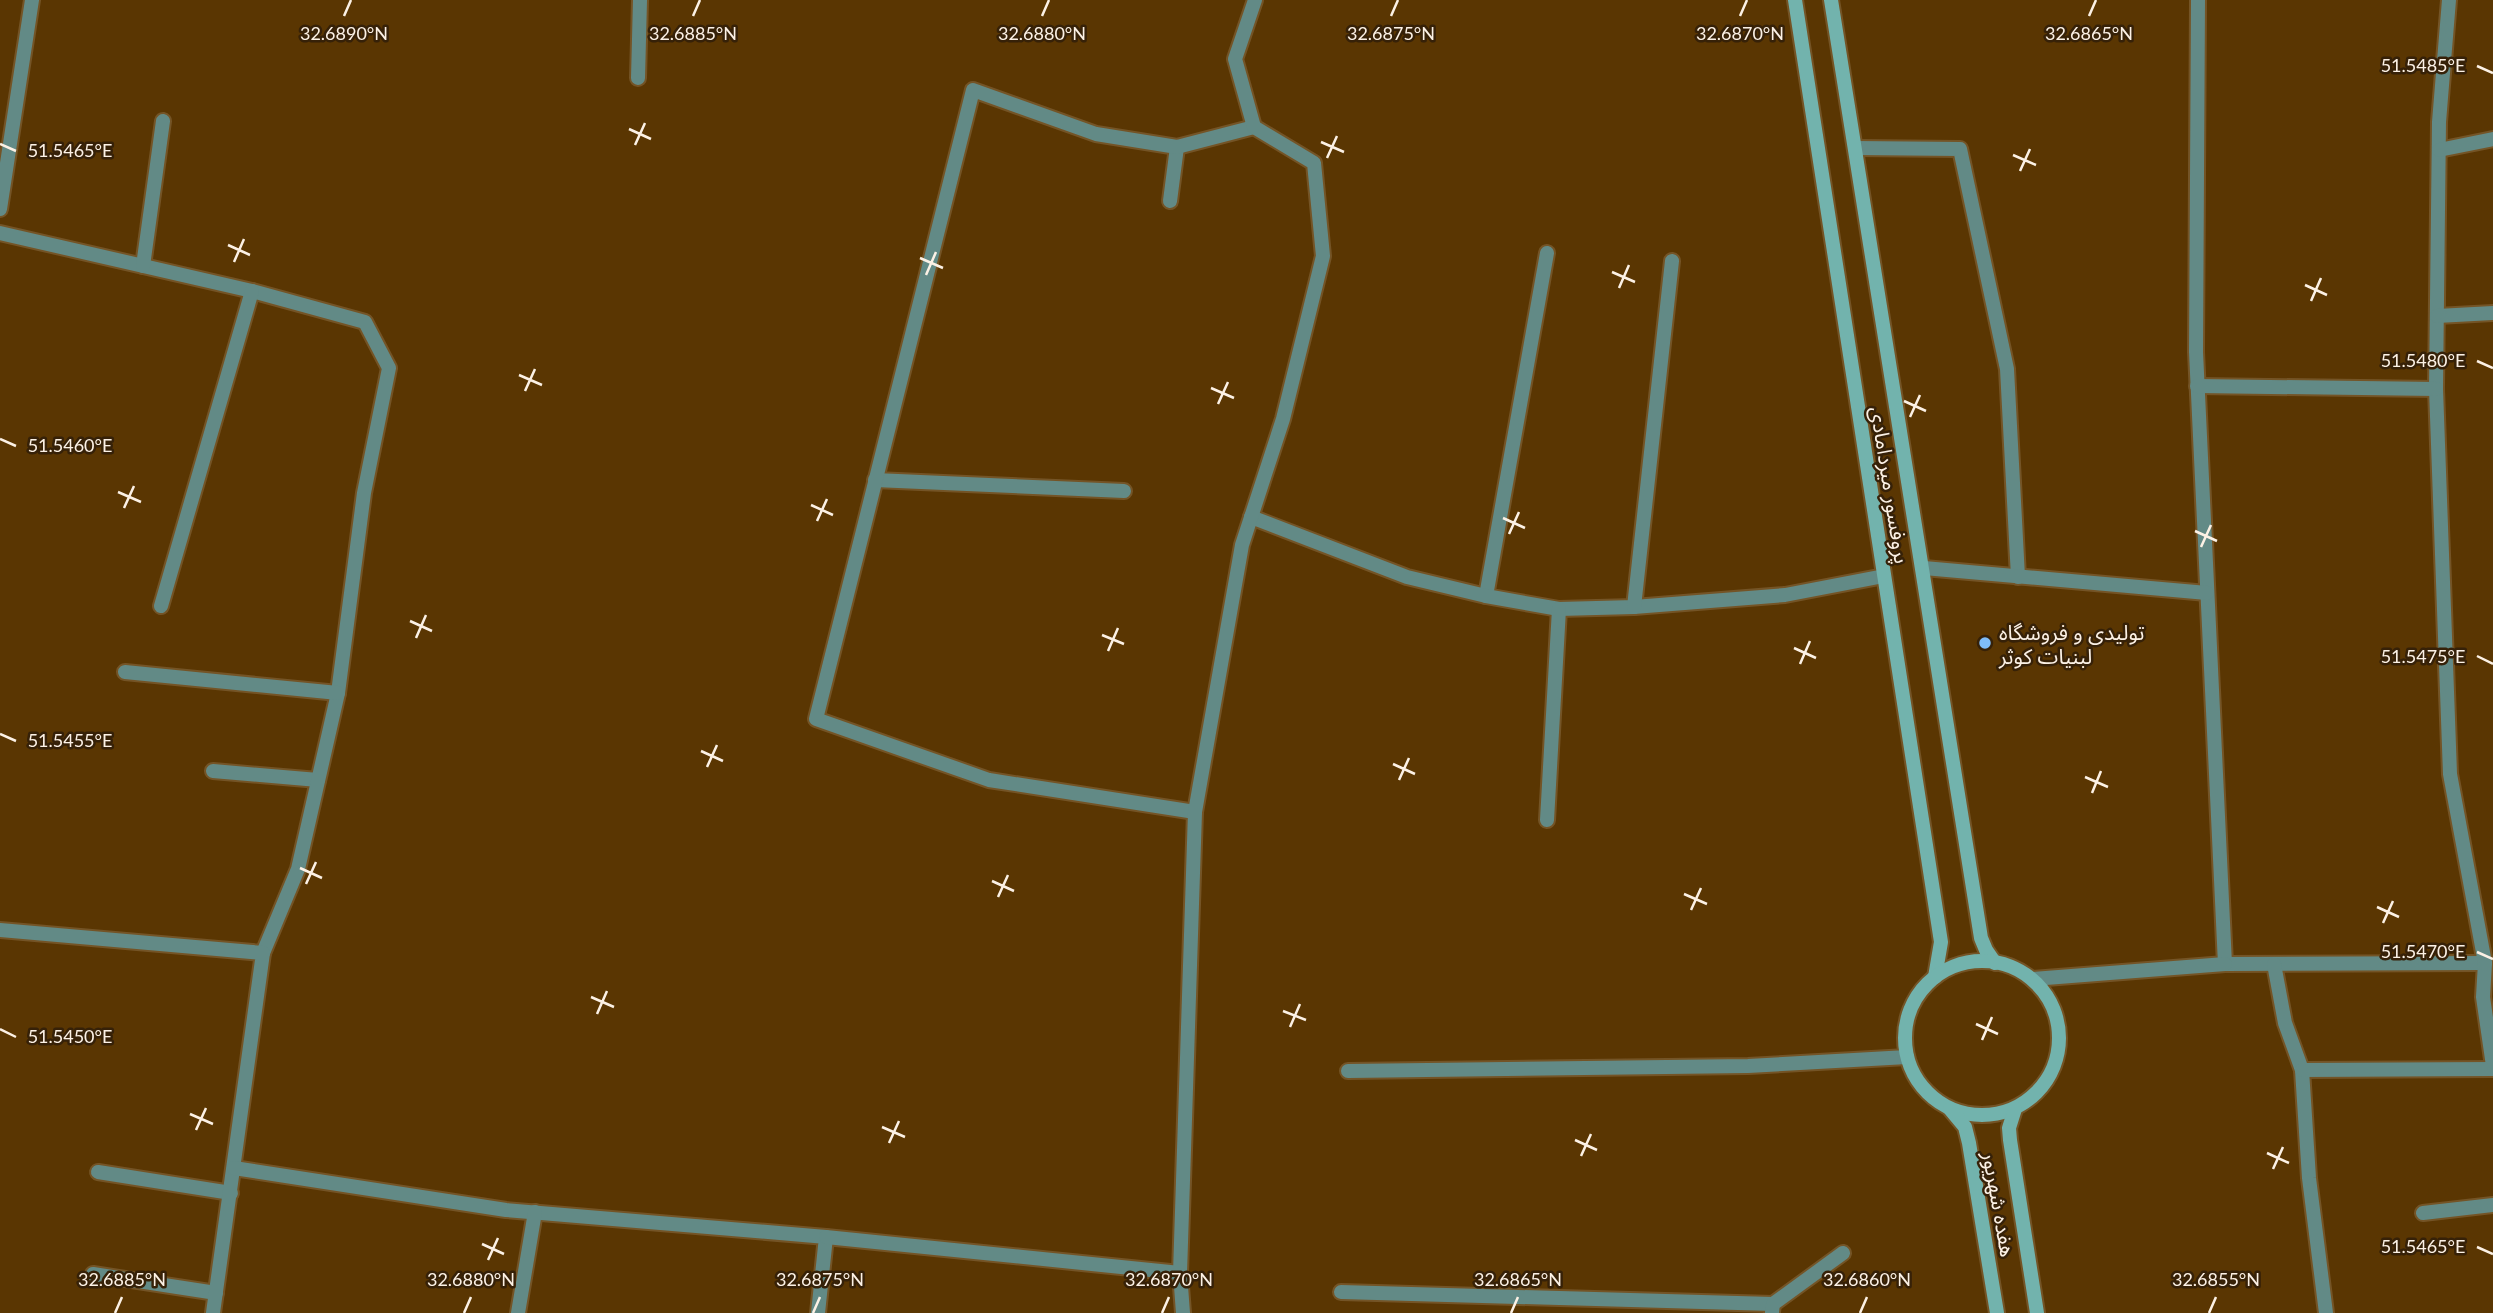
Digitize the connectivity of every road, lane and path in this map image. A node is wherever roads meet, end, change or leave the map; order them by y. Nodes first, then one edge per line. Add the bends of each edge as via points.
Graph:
1 (32, 0) edge
2 (640, 0) edge
3 (1255, 0) edge
4 (1795, 0) edge
5 (1831, 0) edge
6 (2198, 0) edge
7 (2449, 0) edge
8 (638, 78) dead end
9 (163, 121) dead end
10 (1254, 127) junction
11 (2493, 139) edge
12 (1177, 147) junction
13 (1855, 148) junction
14 (2439, 150) junction
15 (1170, 201) dead end
16 (0, 209) edge
17 (0, 233) edge
18 (1547, 253) dead end
19 (1672, 261) dead end
20 (143, 266) junction
21 (252, 291) junction
22 (2493, 313) edge
23 (2437, 316) junction
24 (2197, 386) junction
25 (2436, 389) junction
26 (876, 480) junction
27 (1124, 491) dead end
28 (1251, 517) junction
29 (1924, 568) junction
30 (1884, 576) junction
31 (2018, 577) junction
32 (2207, 593) junction
33 (1486, 596) junction
34 (161, 606) dead end
35 (1634, 607) junction
36 (1559, 609) junction
37 (125, 672) dead end
38 (338, 693) junction
39 (213, 771) dead end
40 (318, 780) junction
41 (1195, 812) junction
42 (1547, 820) dead end
43 (0, 930) edge
44 (263, 953) junction
45 (1995, 963) junction
46 (2485, 963) junction
47 (2225, 964) junction
48 (2274, 964) junction
49 (1935, 977) junction
50 (2032, 979) junction
51 (2488, 996) edge
52 (1907, 1057) junction
53 (2493, 1068) edge
54 (2302, 1069) junction
55 (1348, 1071) dead end
56 (1949, 1108) junction
57 (2015, 1109) junction
58 (234, 1168) junction
59 (98, 1171) dead end
60 (231, 1193) junction
61 (2493, 1205) edge
62 (535, 1212) junction
63 (2423, 1213) dead end
64 (826, 1237) junction
65 (1843, 1253) dead end
66 (1180, 1273) junction
67 (93, 1274) dead end
68 (1341, 1292) dead end
69 (216, 1293) junction
70 (1772, 1309) edge
71 (213, 1313) edge
72 (518, 1313) edge
73 (818, 1313) edge
74 (1183, 1313) edge
75 (1997, 1313) edge
76 (2037, 1313) edge
77 (2326, 1313) edge

1 - 16 street
2 - 8 street
3 - 10 street via 1235,59
4 - 30 main road, پروفسور میردامادی
5 - 13 main road, پروفسور میردامادی
6 - 24 street
7 - 14 street
9 - 20 street
10 - 12 street
10 - 28 street via 1314,163 1323,256 1283,419
11 - 14 street
12 - 15 street
12 - 26 street via 1096,134 973,90
13 - 29 main road, پروفسور میردامادی
13 - 31 street via 1960,149 2007,369
14 - 23 street
17 - 20 street
18 - 33 street
19 - 35 street
20 - 21 street
21 - 34 street
21 - 38 street via 365,322 389,368 364,493
22 - 23 street
23 - 25 street
24 - 25 street
24 - 32 street
25 - 46 street via 2450,775
26 - 27 street
26 - 41 street via 816,719 989,780
28 - 33 street via 1407,578
28 - 41 street via 1242,545
29 - 31 street
29 - 45 main road, پروفسور میردامادی via 1981,937
30 - 35 street via 1785,595
30 - 49 main road, پروفسور میردامادی via 1941,943
31 - 32 street
32 - 47 street
33 - 36 street
35 - 36 street
36 - 42 street
37 - 38 street
38 - 40 street
39 - 40 street
40 - 44 street via 298,869
41 - 66 street
43 - 44 street
44 - 58 street
45 - 49 main road via 1960,963
45 - 50 main road via 2011,966
46 - 48 street
46 - 51 street
47 - 48 street
47 - 50 street
48 - 54 street via 2285,1023
49 - 52 main road via 1919,993 1908,1016
50 - 57 main road via 2049,999 2057,1023 2058,1049 2051,1073 2035,1094
51 - 53 street
52 - 55 street via 1748,1066
52 - 56 main road via 1922,1088
53 - 54 street
54 - 77 street via 2309,1178
56 - 57 main road via 1990,1116
56 - 75 main road, هفده شهریور via 1967,1135
57 - 76 main road, هفده شهریور via 2010,1140
58 - 60 street
58 - 62 street
59 - 60 street
60 - 69 street
61 - 63 street
62 - 64 street
62 - 72 street
64 - 66 street
64 - 73 street
65 - 70 street
66 - 74 street
67 - 69 street
68 - 70 street
69 - 71 street

